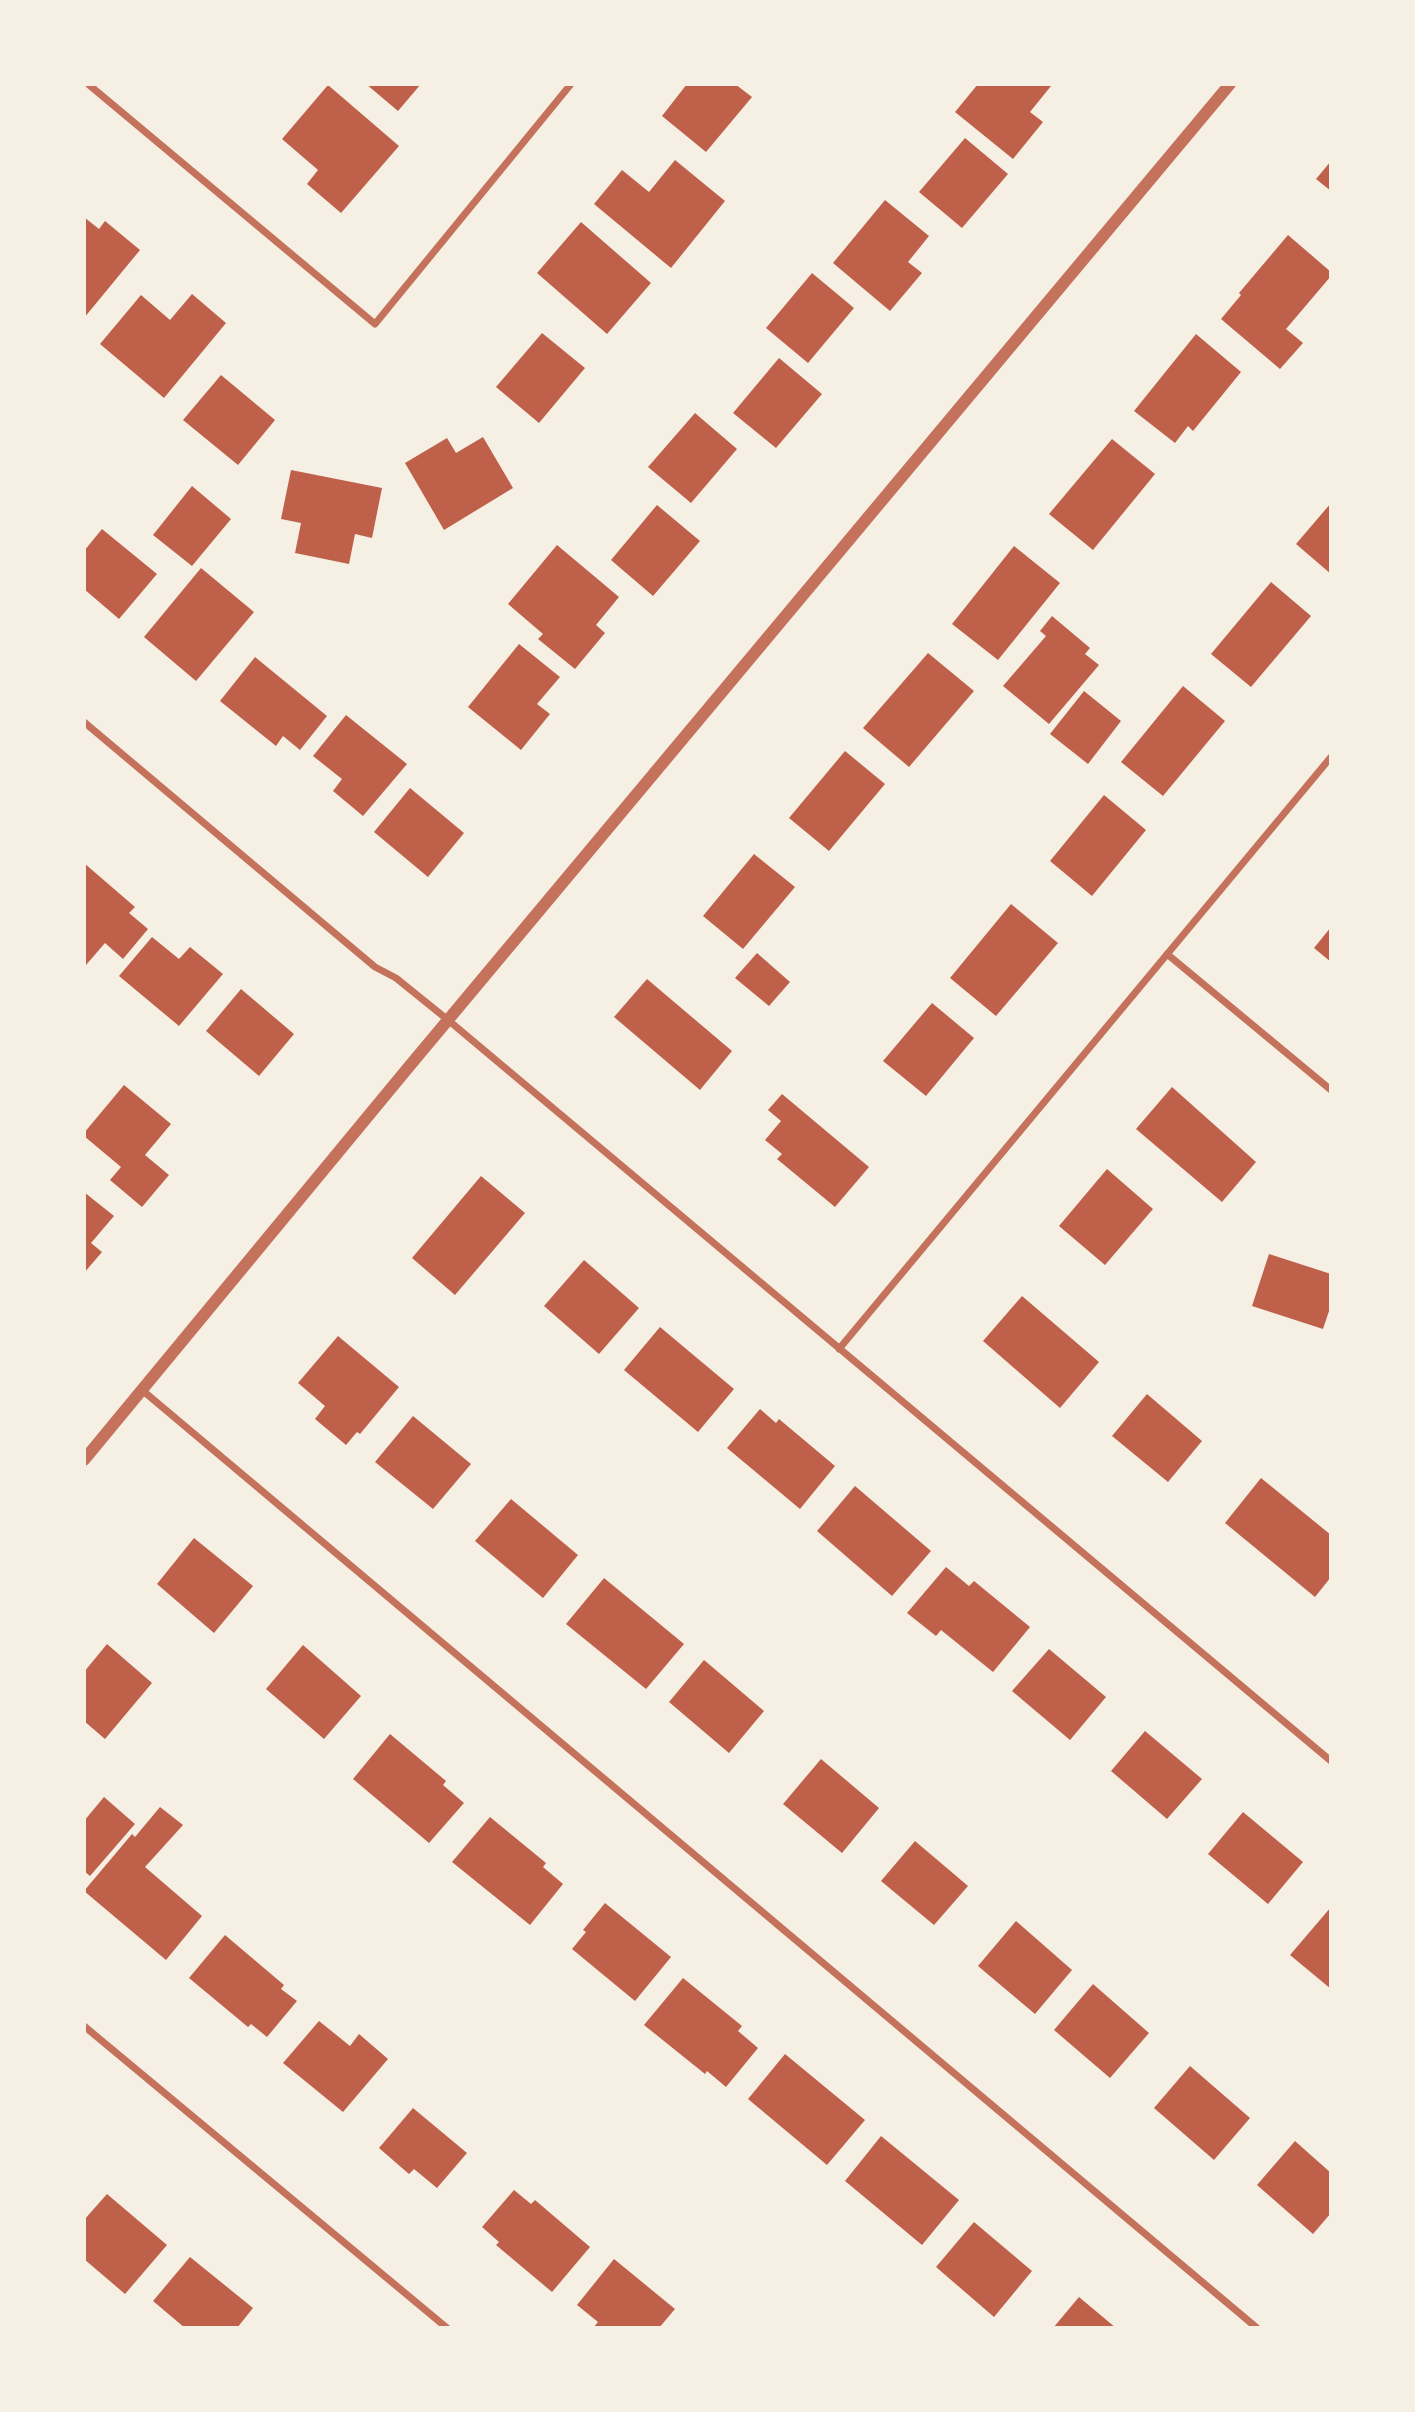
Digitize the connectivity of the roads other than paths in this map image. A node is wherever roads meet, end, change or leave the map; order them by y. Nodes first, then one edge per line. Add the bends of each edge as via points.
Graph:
1 (88, 84) edge
2 (571, 84) edge
3 (1230, 84) edge
4 (84, 722) edge
5 (1331, 757) edge
6 (1167, 954) junction
7 (448, 1020) junction
8 (1331, 1090) edge
9 (839, 1349) junction
10 (142, 1391) junction
11 (84, 1460) edge
12 (1331, 1762) edge
13 (84, 2026) edge
14 (447, 2328) edge
15 (1257, 2328) edge

1 - 2 street via 375,324
3 - 7 street
4 - 7 street via 375,967
5 - 6 street
6 - 8 street
6 - 9 street
7 - 9 street
7 - 10 street
9 - 12 street
10 - 11 street
10 - 15 street
13 - 14 street

